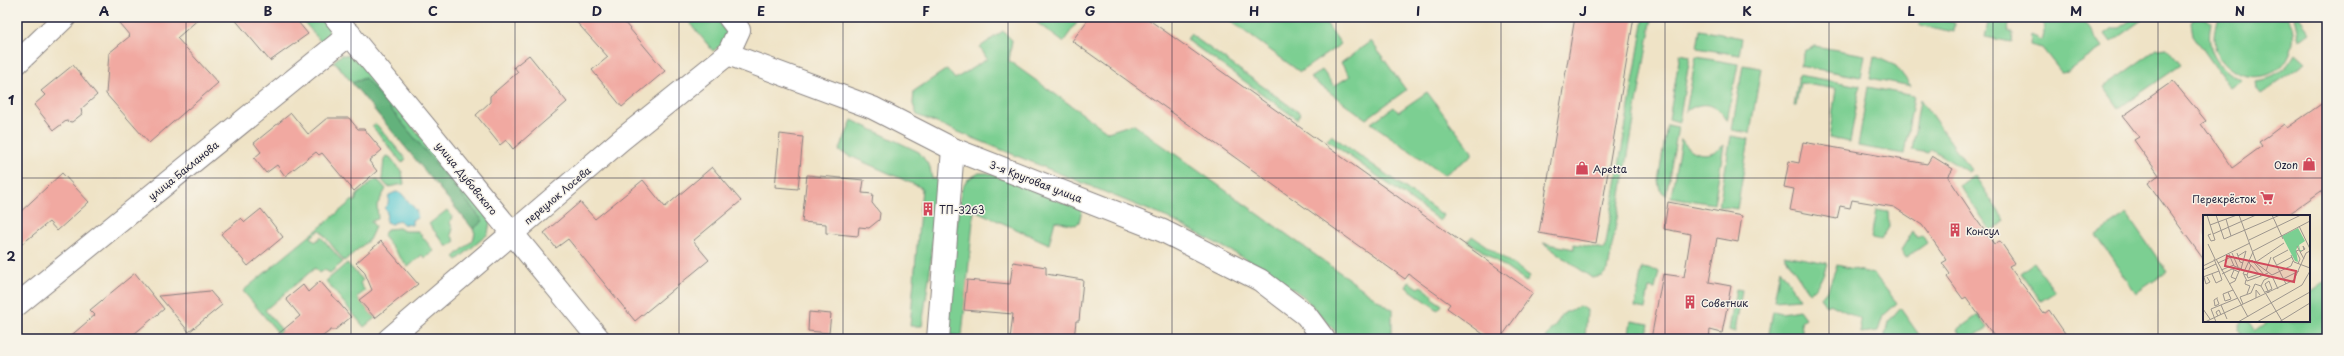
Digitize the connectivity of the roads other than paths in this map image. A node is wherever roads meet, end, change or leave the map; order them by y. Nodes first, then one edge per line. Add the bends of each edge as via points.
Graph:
1 (65, 17) edge
2 (335, 17) edge
3 (729, 17) edge
4 (350, 34) junction
5 (728, 54) junction
6 (17, 63) edge
7 (953, 149) junction
8 (512, 234) junction
9 (17, 305) edge
10 (389, 339) edge
11 (600, 339) edge
12 (938, 339) edge
13 (1324, 339) edge

1 - 6 street
2 - 4 street, улица Дубовского
3 - 5 street via 739,30
4 - 8 street, улица Дубовского
4 - 9 street, улица Бакланова
5 - 7 street, 3-я Круговая улица via 873,108
5 - 8 street, переулок Лосева via 621,140
7 - 12 street
7 - 13 street, 3-я Круговая улица via 1163,231 1253,276 1306,315
8 - 10 street, переулок Лосева
8 - 11 street, улица Дубовского

